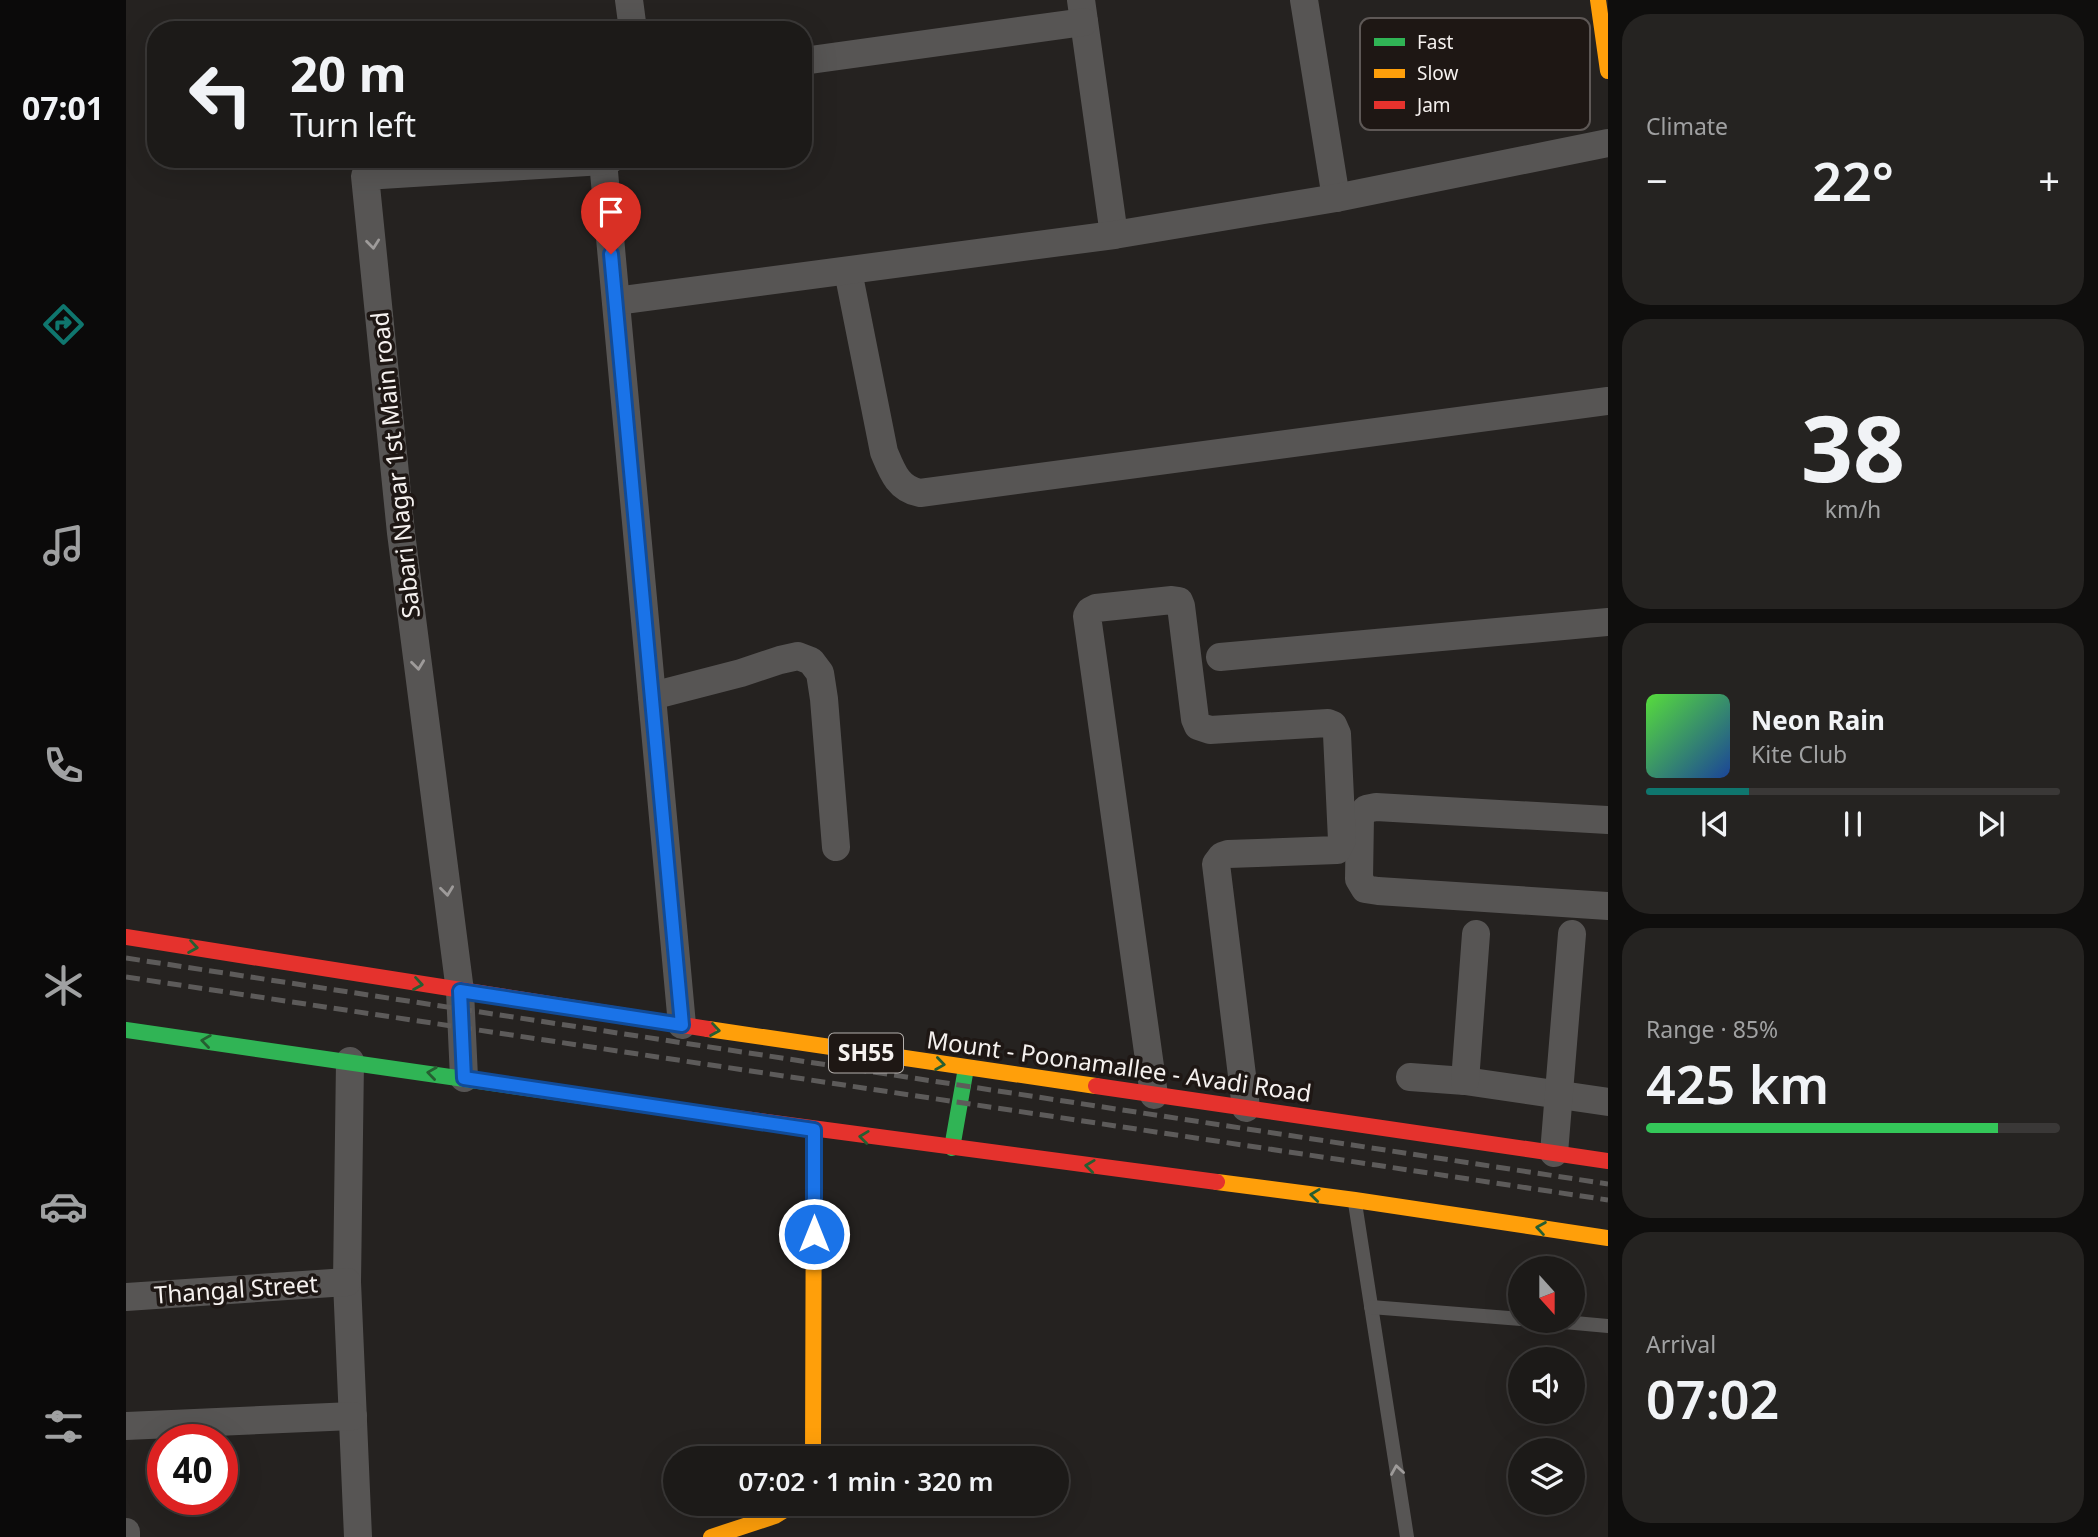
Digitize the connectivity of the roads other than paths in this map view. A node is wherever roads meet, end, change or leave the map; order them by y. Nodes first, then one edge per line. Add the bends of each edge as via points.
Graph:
1 (629, 0) edge
2 (1304, 0) edge
3 (1598, 0) edge
4 (1082, 11) edge
5 (632, 21) edge
6 (812, 59) edge
7 (1608, 71) edge
8 (1608, 143) edge
9 (486, 168) edge
10 (607, 168) edge
11 (1336, 198) junction
12 (1114, 235) junction
13 (848, 271) junction
14 (615, 301) junction
15 (1608, 401) edge
16 (1608, 622) edge
17 (1220, 657) dead end
18 (652, 696) junction
19 (1608, 820) edge
20 (836, 847) dead end
21 (1608, 906) edge
22 (1476, 933) dead end
23 (1572, 934) dead end
24 (126, 937) edge
25 (460, 991) junction
26 (682, 1025) junction
27 (126, 1030) edge
28 (350, 1061) junction
29 (966, 1068) junction
30 (1410, 1077) dead end
31 (464, 1078) junction
32 (1465, 1081) junction
33 (1154, 1095) junction
34 (1559, 1095) junction
35 (1608, 1102) edge
36 (1245, 1108) junction
37 (814, 1130) junction
38 (952, 1148) junction
39 (1554, 1153) junction
40 (1608, 1161) edge
41 (1355, 1200) junction
42 (1608, 1238) edge
43 (346, 1282) junction
44 (126, 1297) edge
45 (1371, 1307) junction
46 (1508, 1318) edge
47 (1586, 1324) edge
48 (1608, 1326) edge
49 (353, 1416) junction
50 (126, 1426) edge
51 (813, 1446) edge
52 (775, 1516) edge
53 (358, 1537) edge
54 (711, 1537) edge
55 (1407, 1537) edge

1 - 5 street
2 - 11 street
3 - 7 main road
4 - 6 street
4 - 12 street
8 - 11 street
9 -> 25 street, Sabari Nagar 1st Main road via 365,176 401,533
10 - 14 street
11 - 12 street
12 - 13 street
13 - 14 street
13 - 15 street via 884,452 902,485 920,493
14 - 18 street
16 - 17 street
18 - 20 street via 798,656 811,661 820,673 824,699
18 - 26 street
19 - 21 street via 1376,807 1360,816 1358,854 1359,879 1366,888 1378,891
22 - 32 street
23 - 34 street
24 -> 25 main road, Mount - Poonamallee - Avadi Road / SH55
25 - 26 main road, Mount - Poonamallee - Avadi Road / SH55
25 - 31 street, Sabari Nagar 1st Main road
26 -> 29 main road, Mount - Poonamallee - Avadi Road / SH55
28 -> 27 main road
31 -> 28 main road
28 - 43 street
29 - 33 main road, Mount - Poonamallee - Avadi Road / SH55
29 - 38 main road
30 - 32 street
31 - 37 main road
32 - 34 street
33 - 36 main road, Mount - Poonamallee - Avadi Road / SH55
33 - 36 street via 1087,616 1096,608 1172,600 1179,601 1181,607 1198,726 1210,730 1328,723 1336,729 1340,846 1331,851 1228,854 1216,864
34 - 35 street
34 - 39 street
36 - 39 main road, Mount - Poonamallee - Avadi Road / SH55
38 -> 37 main road
37 - 51 main road
41 -> 38 main road
39 - 40 main road, Mount - Poonamallee - Avadi Road / SH55
42 -> 41 main road
41 - 45 lane
43 - 44 street, Thangal Street
43 - 49 street
45 - 46 lane
55 -> 45 lane
47 - 48 lane
49 - 50 street
49 - 53 street
52 - 54 main road

